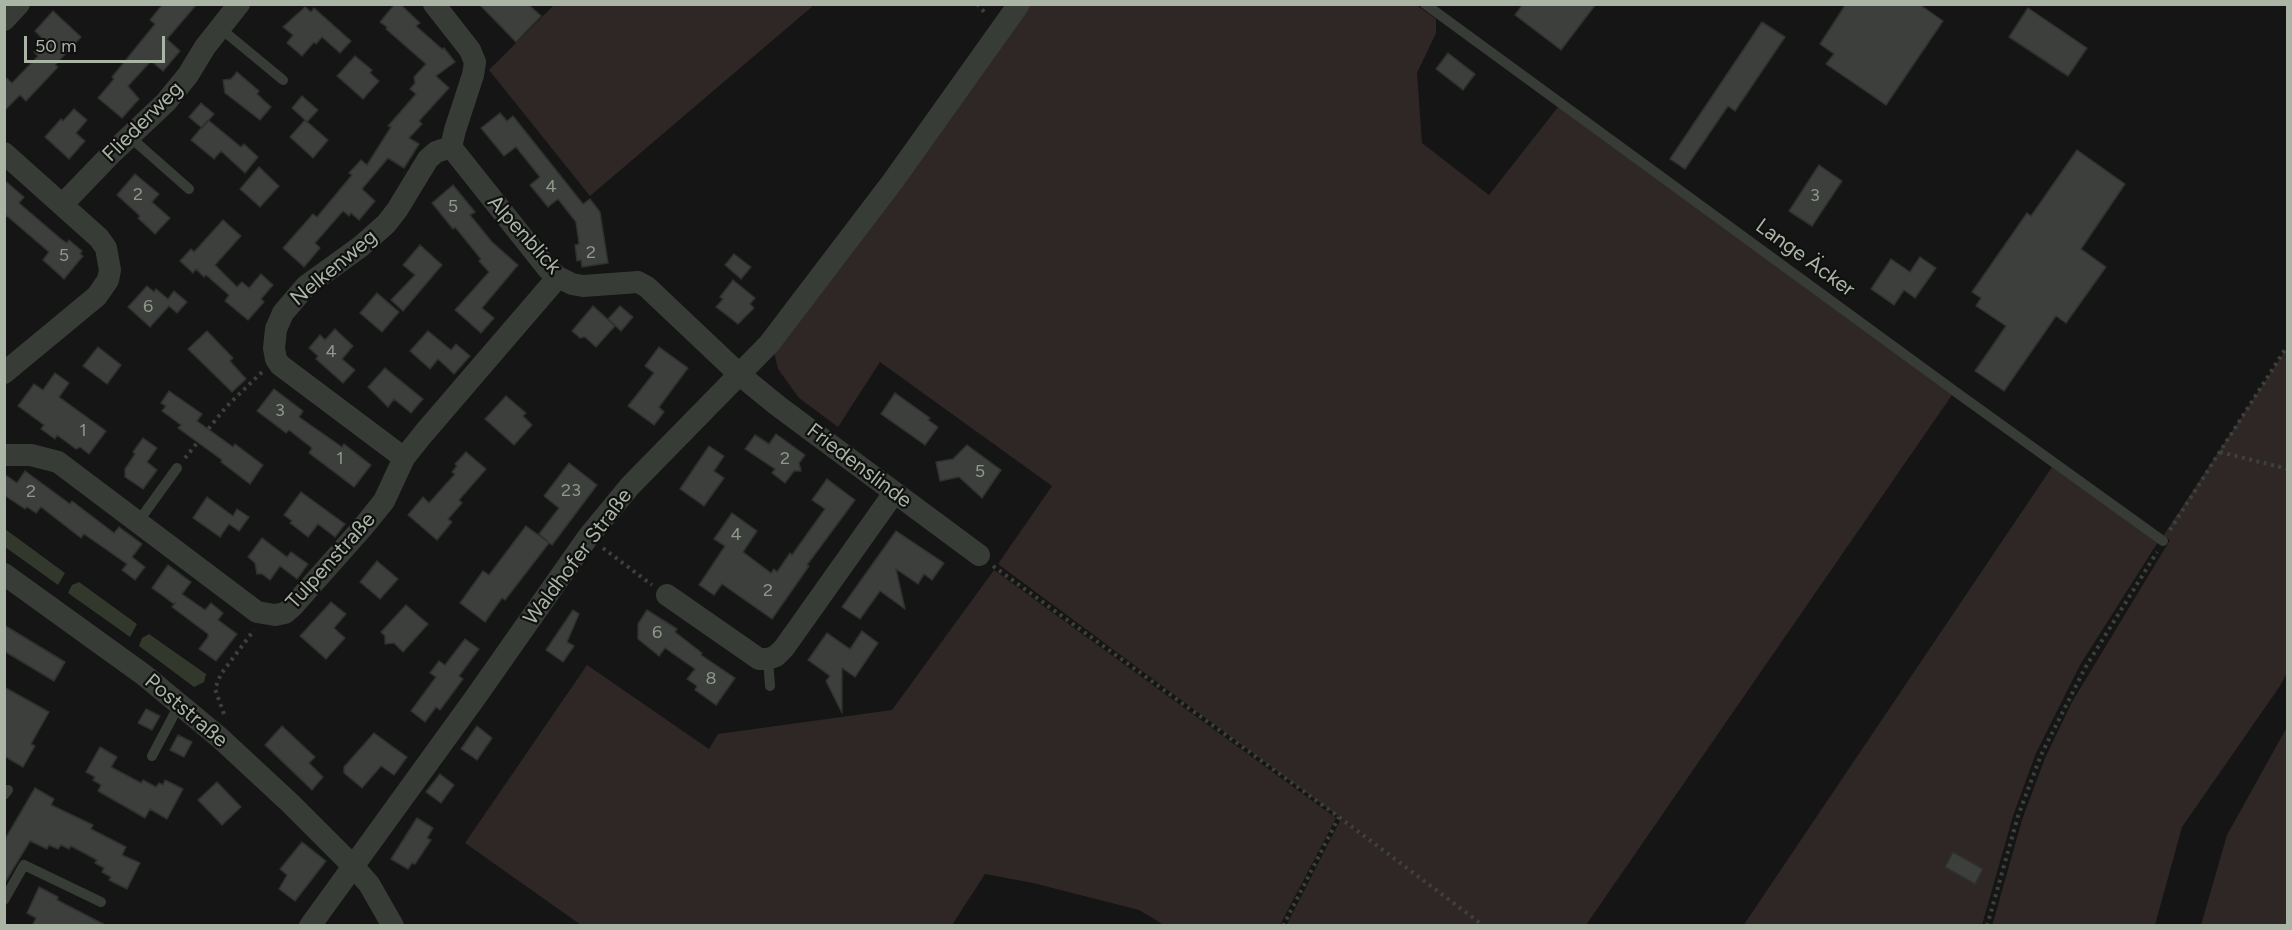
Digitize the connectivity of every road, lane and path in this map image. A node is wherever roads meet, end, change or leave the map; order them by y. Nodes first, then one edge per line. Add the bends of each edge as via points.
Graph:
1 (19, 4) edge
2 (239, 4) edge
3 (434, 4) edge
4 (1019, 4) edge
5 (1425, 4) edge
6 (4, 20) edge
7 (220, 28) junction
8 (283, 80) dead end
9 (130, 137) junction
10 (451, 147) junction
11 (4, 153) edge
12 (189, 189) dead end
13 (62, 205) junction
14 (558, 277) junction
15 (2288, 345) edge
16 (276, 359) junction
17 (4, 372) edge
18 (740, 375) junction
19 (2220, 452) junction
20 (4, 455) edge
21 (404, 458) junction
22 (177, 468) joint
23 (2288, 469) edge
24 (894, 493) junction
25 (138, 522) junction
26 (2163, 541) junction
27 (609, 553) dead end
28 (979, 555) joint
29 (4, 573) edge
30 (667, 595) joint
31 (257, 612) junction
32 (768, 659) junction
33 (770, 686) dead end
34 (179, 705) junction
35 (220, 738) junction
36 (152, 756) dead end
37 (1339, 817) junction
38 (352, 865) junction
39 (4, 900) edge
40 (101, 902) dead end
41 (310, 926) edge
42 (393, 926) edge
43 (1283, 926) edge
44 (1484, 926) edge
45 (1987, 926) edge

1 - 6 street
2 - 7 street, Fliederweg
3 - 10 street via 475,62
4 - 18 street, Waldhofer Straße via 893,181 769,344
5 - 26 lane, Lange Äcker
7 - 8 lane
7 - 9 street, Fliederweg via 178,89
9 - 12 lane
9 - 13 street, Fliederweg
10 - 14 street, Alpenblick
10 - 16 street, Nelkenweg via 428,159 397,210 375,234 294,299 276,329
11 - 13 street
13 - 17 street via 106,248 108,280 97,296
14 - 18 street, Alpenblick via 583,286 638,282 655,293
14 - 21 street, Tulpenstraße
15 - 19 path
16 - 21 street via 287,372
16 - 22 path via 226,406
18 - 24 street, Friedenslinde
18 - 38 street, Waldhofer Straße via 630,486 588,537
19 - 23 path
19 - 26 path
20 - 25 street, Tulpenstraße via 31,455 58,462
21 - 31 street, Tulpenstraße via 384,501 293,606 275,615
22 - 25 lane
24 - 28 street, Friedenslinde
24 - 32 street via 784,648
25 - 31 street, Tulpenstraße
26 - 45 path via 2085,668 2041,755 2018,816
27 - 30 path
28 - 37 path
29 - 34 street, Poststraße
30 - 32 street via 750,654
31 - 35 path via 253,633 221,674 215,689 227,724
32 - 33 lane
34 - 35 street, Poststraße
34 - 36 lane
35 - 38 street, Poststraße
37 - 43 path
37 - 44 path
38 - 41 street, Waldhofer Straße
38 - 42 street, Poststraße via 369,884
39 - 40 lane via 24,865

